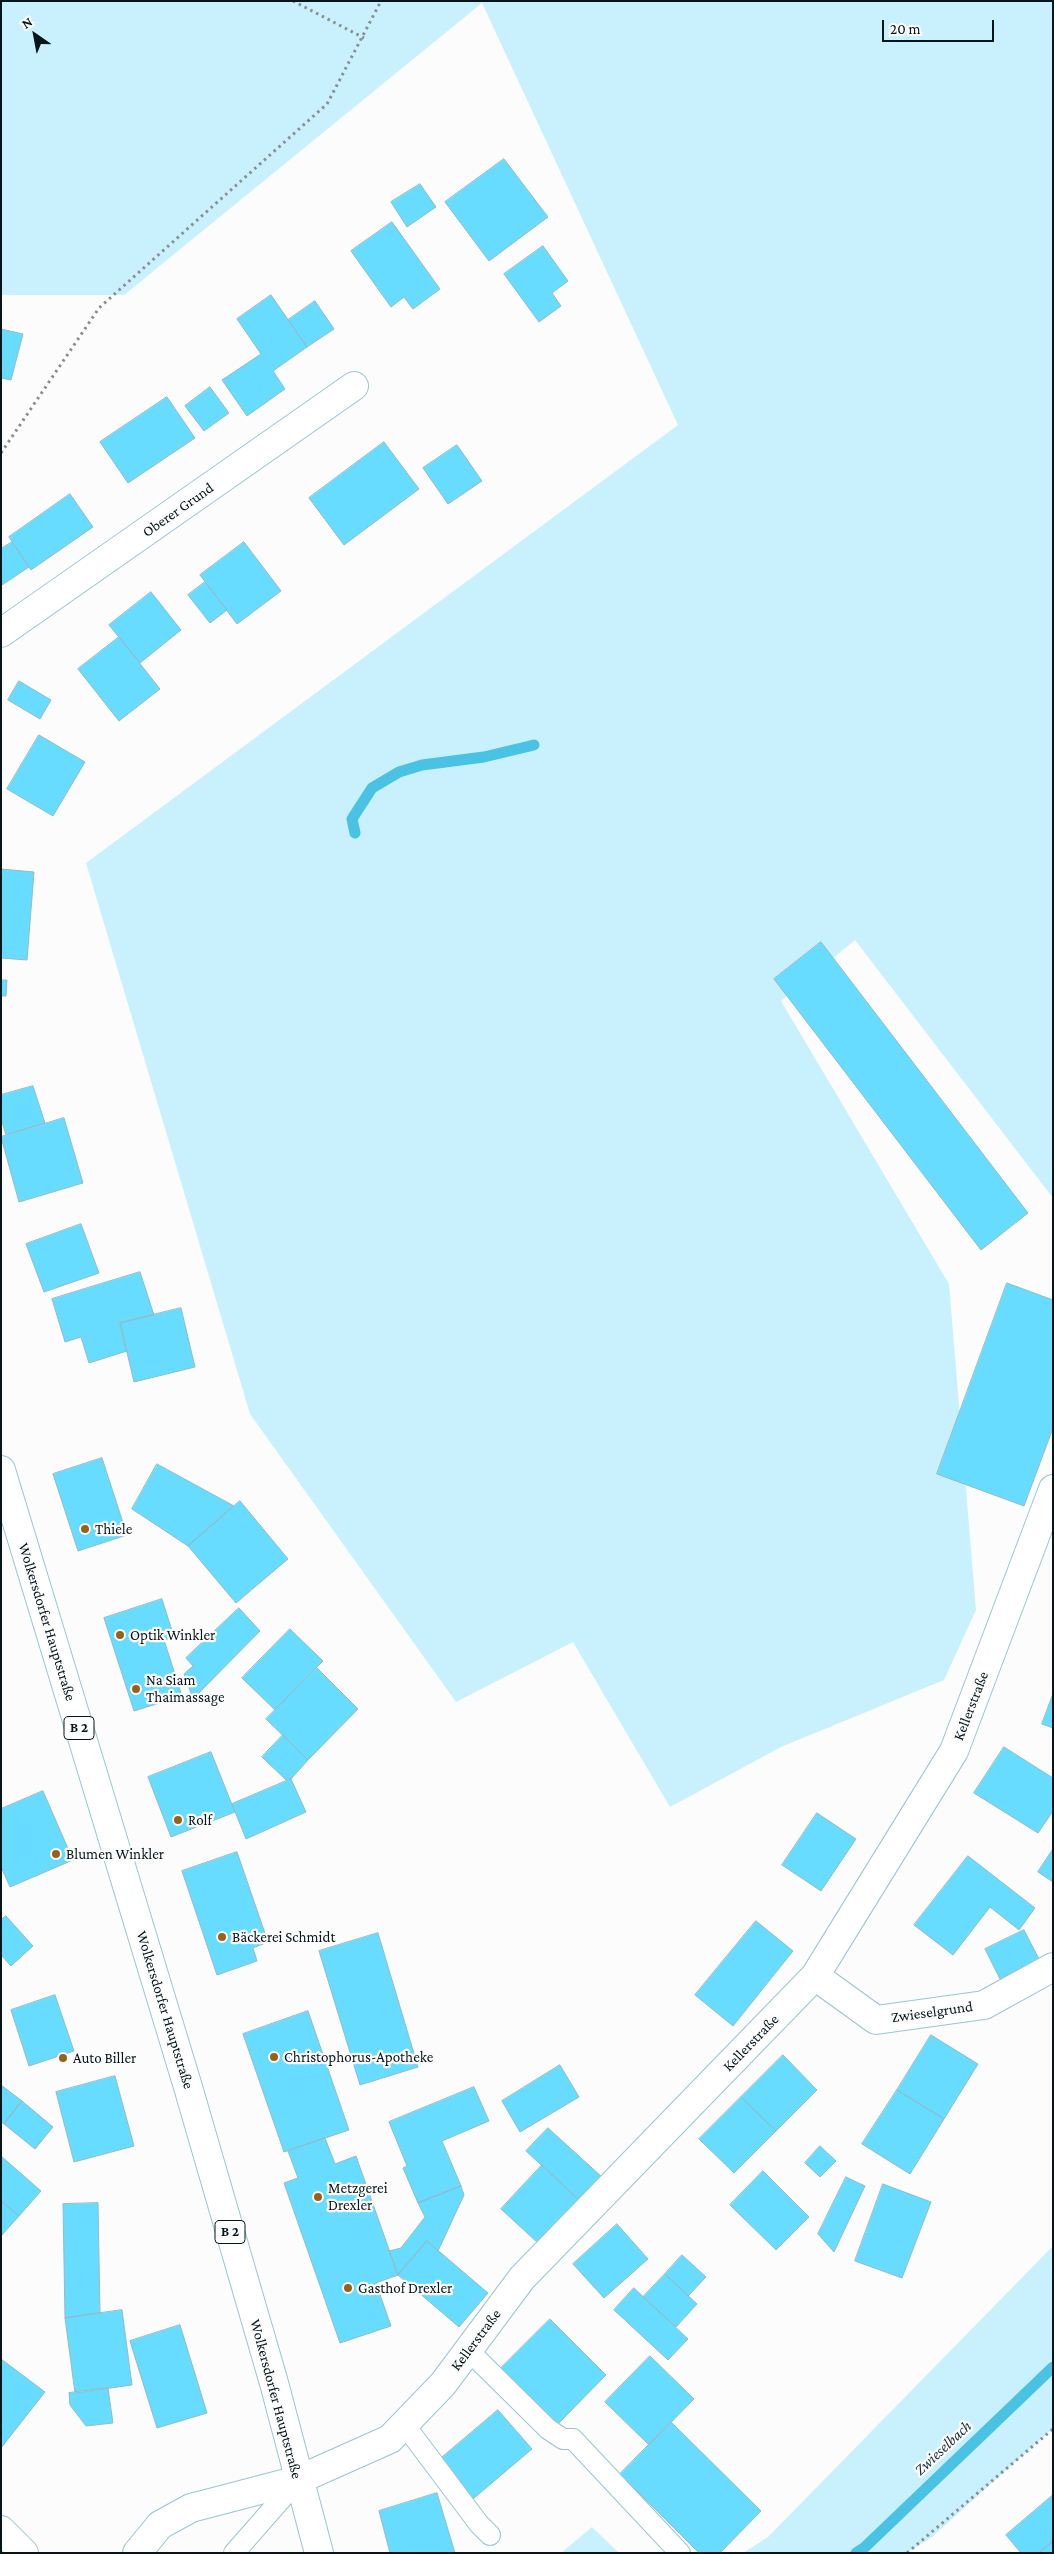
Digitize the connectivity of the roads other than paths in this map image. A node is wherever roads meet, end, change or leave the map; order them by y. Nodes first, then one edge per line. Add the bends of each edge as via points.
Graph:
1 (354, 386) dead end
2 (1, 633) edge
3 (1, 1470) edge
4 (1053, 1489) edge
5 (1053, 1968) edge
6 (815, 1976) junction
7 (468, 2350) junction
8 (404, 2424) junction
9 (298, 2480) junction
10 (1, 2530) edge
11 (490, 2535) dead end
12 (24, 2553) edge
13 (137, 2553) edge
14 (234, 2553) edge
15 (319, 2553) edge
16 (680, 2553) edge

1 - 2 street, Oberer Grund
3 - 9 street, Wolkersdorfer Hauptstraße / B 2 via 188,2087 274,2383
4 - 6 street, Kellerstraße via 954,1751
5 - 6 street, Zwieselgrund via 984,2005 876,2020
6 - 7 street, Kellerstraße via 522,2278
7 - 8 street, Kellerstraße via 443,2384
7 - 16 lane via 548,2429 563,2439 574,2439
8 - 9 street, Kellerstraße via 390,2439
8 - 11 lane
9 - 13 street, Kellerstraße via 191,2508 160,2525
9 - 14 lane
9 - 15 street, Wolkersdorfer Hauptstraße / B 2
10 - 12 street

